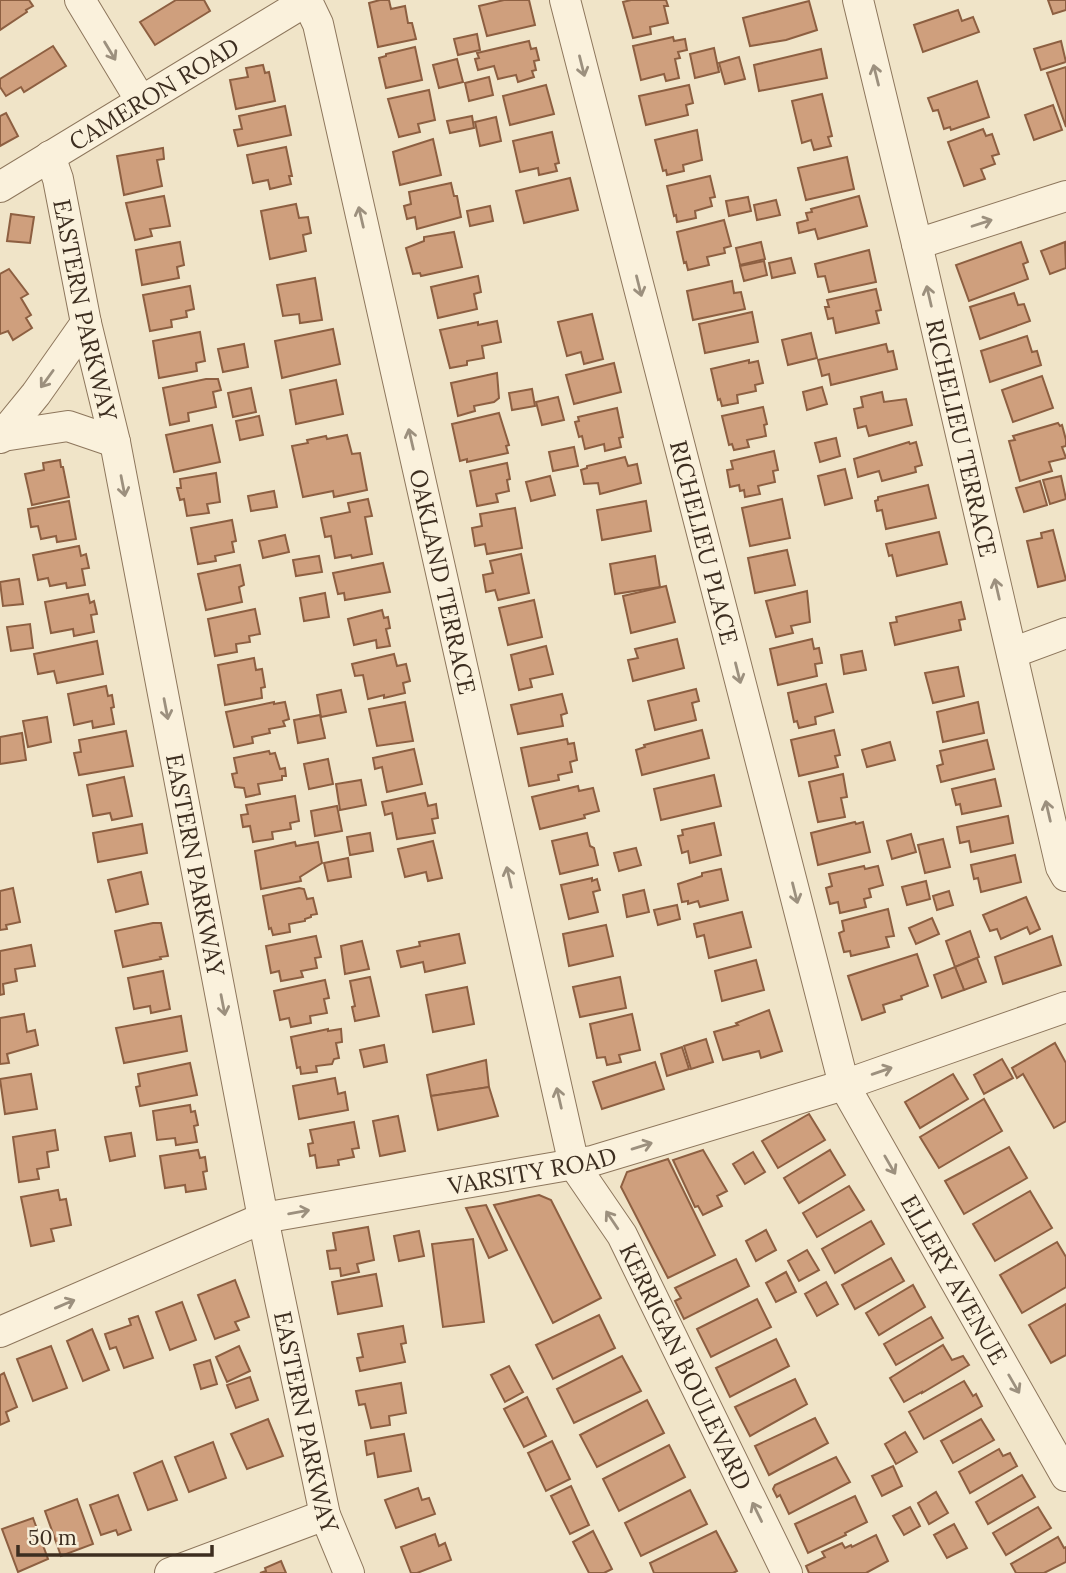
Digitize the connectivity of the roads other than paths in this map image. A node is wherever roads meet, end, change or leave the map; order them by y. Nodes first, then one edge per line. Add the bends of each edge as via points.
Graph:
1 (80, 0) edge
2 (565, 0) edge
3 (858, 0) edge
4 (307, 1) edge
5 (141, 102) junction
6 (50, 156) junction
7 (0, 187) edge
8 (1066, 197) edge
9 (917, 244) junction
10 (86, 323) junction
11 (1, 435) edge
12 (115, 442) junction
13 (1066, 633) edge
14 (1012, 653) junction
15 (1066, 876) edge
16 (1066, 1007) edge
17 (844, 1084) junction
18 (574, 1165) junction
19 (264, 1218) junction
20 (1, 1328) edge
21 (1066, 1476) edge
22 (325, 1515) junction
23 (170, 1573) edge
24 (349, 1573) edge
25 (787, 1573) edge

1 -> 5 street
2 -> 17 street, RICHELIEU PLACE
9 -> 3 street, RICHELIEU TERRACE
4 - 5 street, CAMERON ROAD
18 -> 4 street, OAKLAND TERRACE via 321,37
5 - 6 street, CAMERON ROAD
6 - 7 street, CAMERON ROAD
6 - 10 street, EASTERN PARKWAY
9 -> 8 street
14 -> 9 street, RICHELIEU TERRACE
10 -> 11 street
10 - 12 street, EASTERN PARKWAY
11 - 12 street via 68,426
12 -> 19 street, EASTERN PARKWAY
13 - 14 street
15 -> 14 street, RICHELIEU TERRACE
17 -> 16 street, VARSITY ROAD
18 -> 17 street, VARSITY ROAD
17 -> 21 street, ELLERY AVENUE
19 -> 18 street, VARSITY ROAD
25 -> 18 street, KERRIGAN BOULEVARD via 622,1236
20 -> 19 street, VARSITY ROAD
19 - 22 street, EASTERN PARKWAY
22 - 23 street
22 - 24 street, EASTERN PARKWAY

